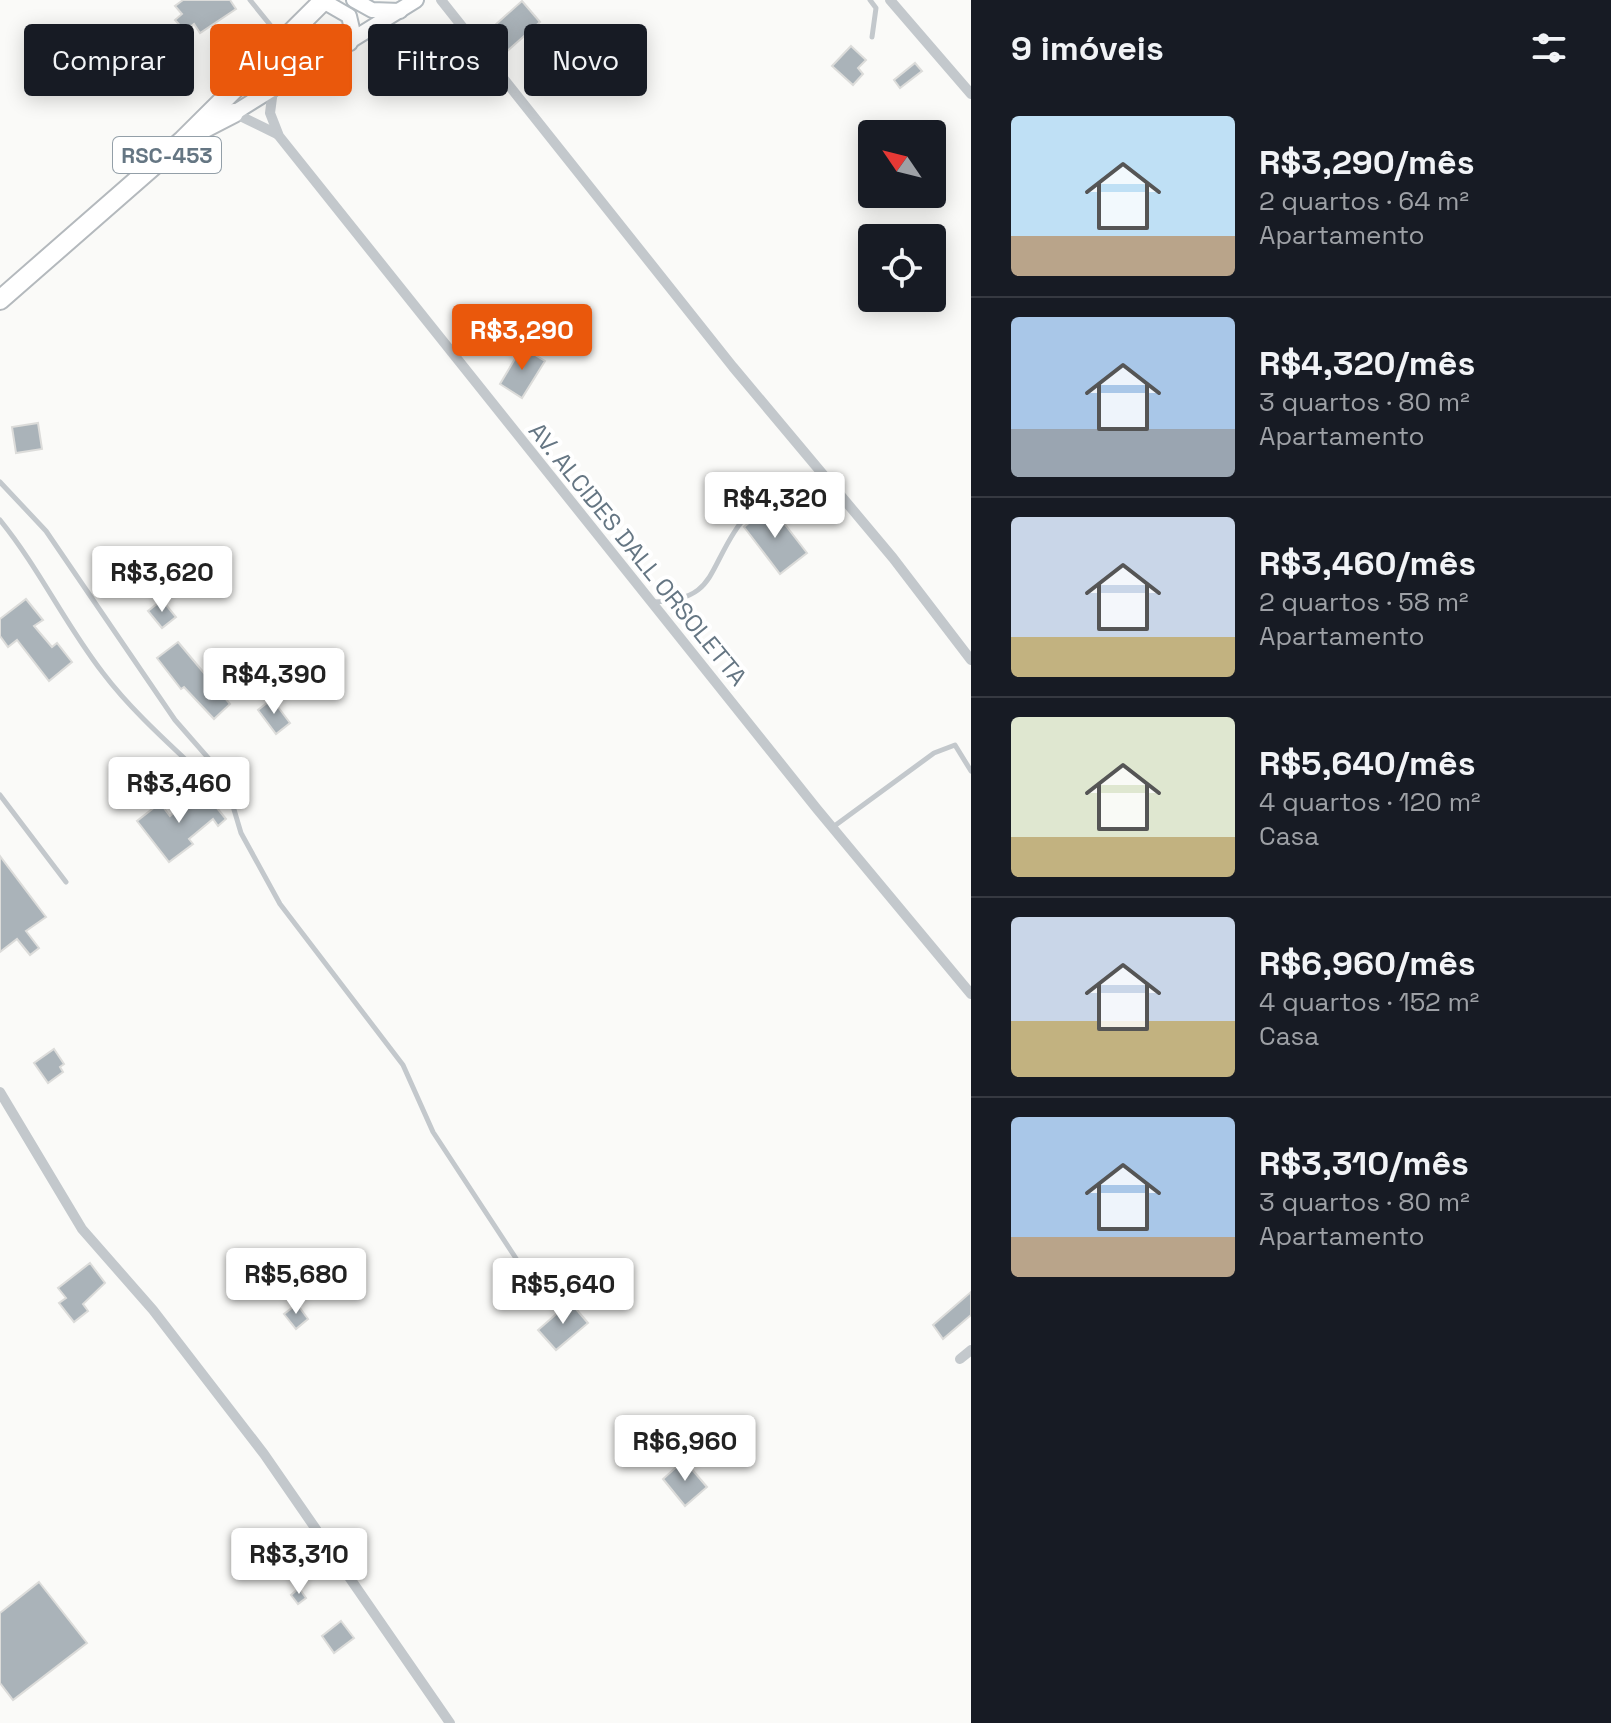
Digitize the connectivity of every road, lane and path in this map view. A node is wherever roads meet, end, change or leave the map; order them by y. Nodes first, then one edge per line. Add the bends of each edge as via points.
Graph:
1 (250, 0) edge
2 (324, 0) edge
3 (354, 0) edge
4 (416, 0) edge
5 (441, 0) edge
6 (870, 0) edge
7 (890, 0) edge
8 (401, 11) junction
9 (270, 24) edge
10 (301, 24) edge
11 (351, 24) edge
12 (872, 37) dead end
13 (352, 42) edge
14 (971, 94) edge
15 (228, 96) edge
16 (263, 96) edge
17 (272, 96) edge
18 (234, 113) junction
19 (279, 136) junction
20 (183, 140) junction
21 (0, 300) edge
22 (0, 482) edge
23 (767, 493) dead end
24 (0, 520) edge
25 (652, 602) junction
26 (971, 660) edge
27 (971, 771) edge
28 (201, 774) dead end
29 (0, 795) edge
30 (832, 827) junction
31 (66, 882) dead end
32 (971, 994) edge
33 (0, 1092) edge
34 (521, 1266) dead end
35 (971, 1350) edge
36 (960, 1359) dead end
37 (450, 1723) edge

1 - 9 lane
2 - 10 highway, RSC-453
2 - 11 street via 349,16
3 - 8 street via 372,10
4 - 8 street
5 - 26 street
6 - 12 lane via 876,8
7 - 14 street
8 - 13 street
15 - 20 highway, RSC-453
16 - 18 street
17 - 19 street via 270,113
18 - 19 street
18 - 20 highway
19 - 25 street, AV. ALCIDES DALL ORSOLETTA
20 - 21 highway, RSC-453
22 - 34 lane via 46,531 175,720 224,776 241,833 280,904 403,1065 433,1132
23 - 25 lane via 735,530 705,586 678,601
24 - 28 lane via 102,672
25 - 30 street, AV. ALCIDES DALL ORSOLETTA
27 - 30 lane via 955,745 934,753
29 - 31 lane
30 - 32 street, AV. ALCIDES DALL ORSOLETTA
33 - 37 street via 82,1229 153,1310 264,1454
35 - 36 street

